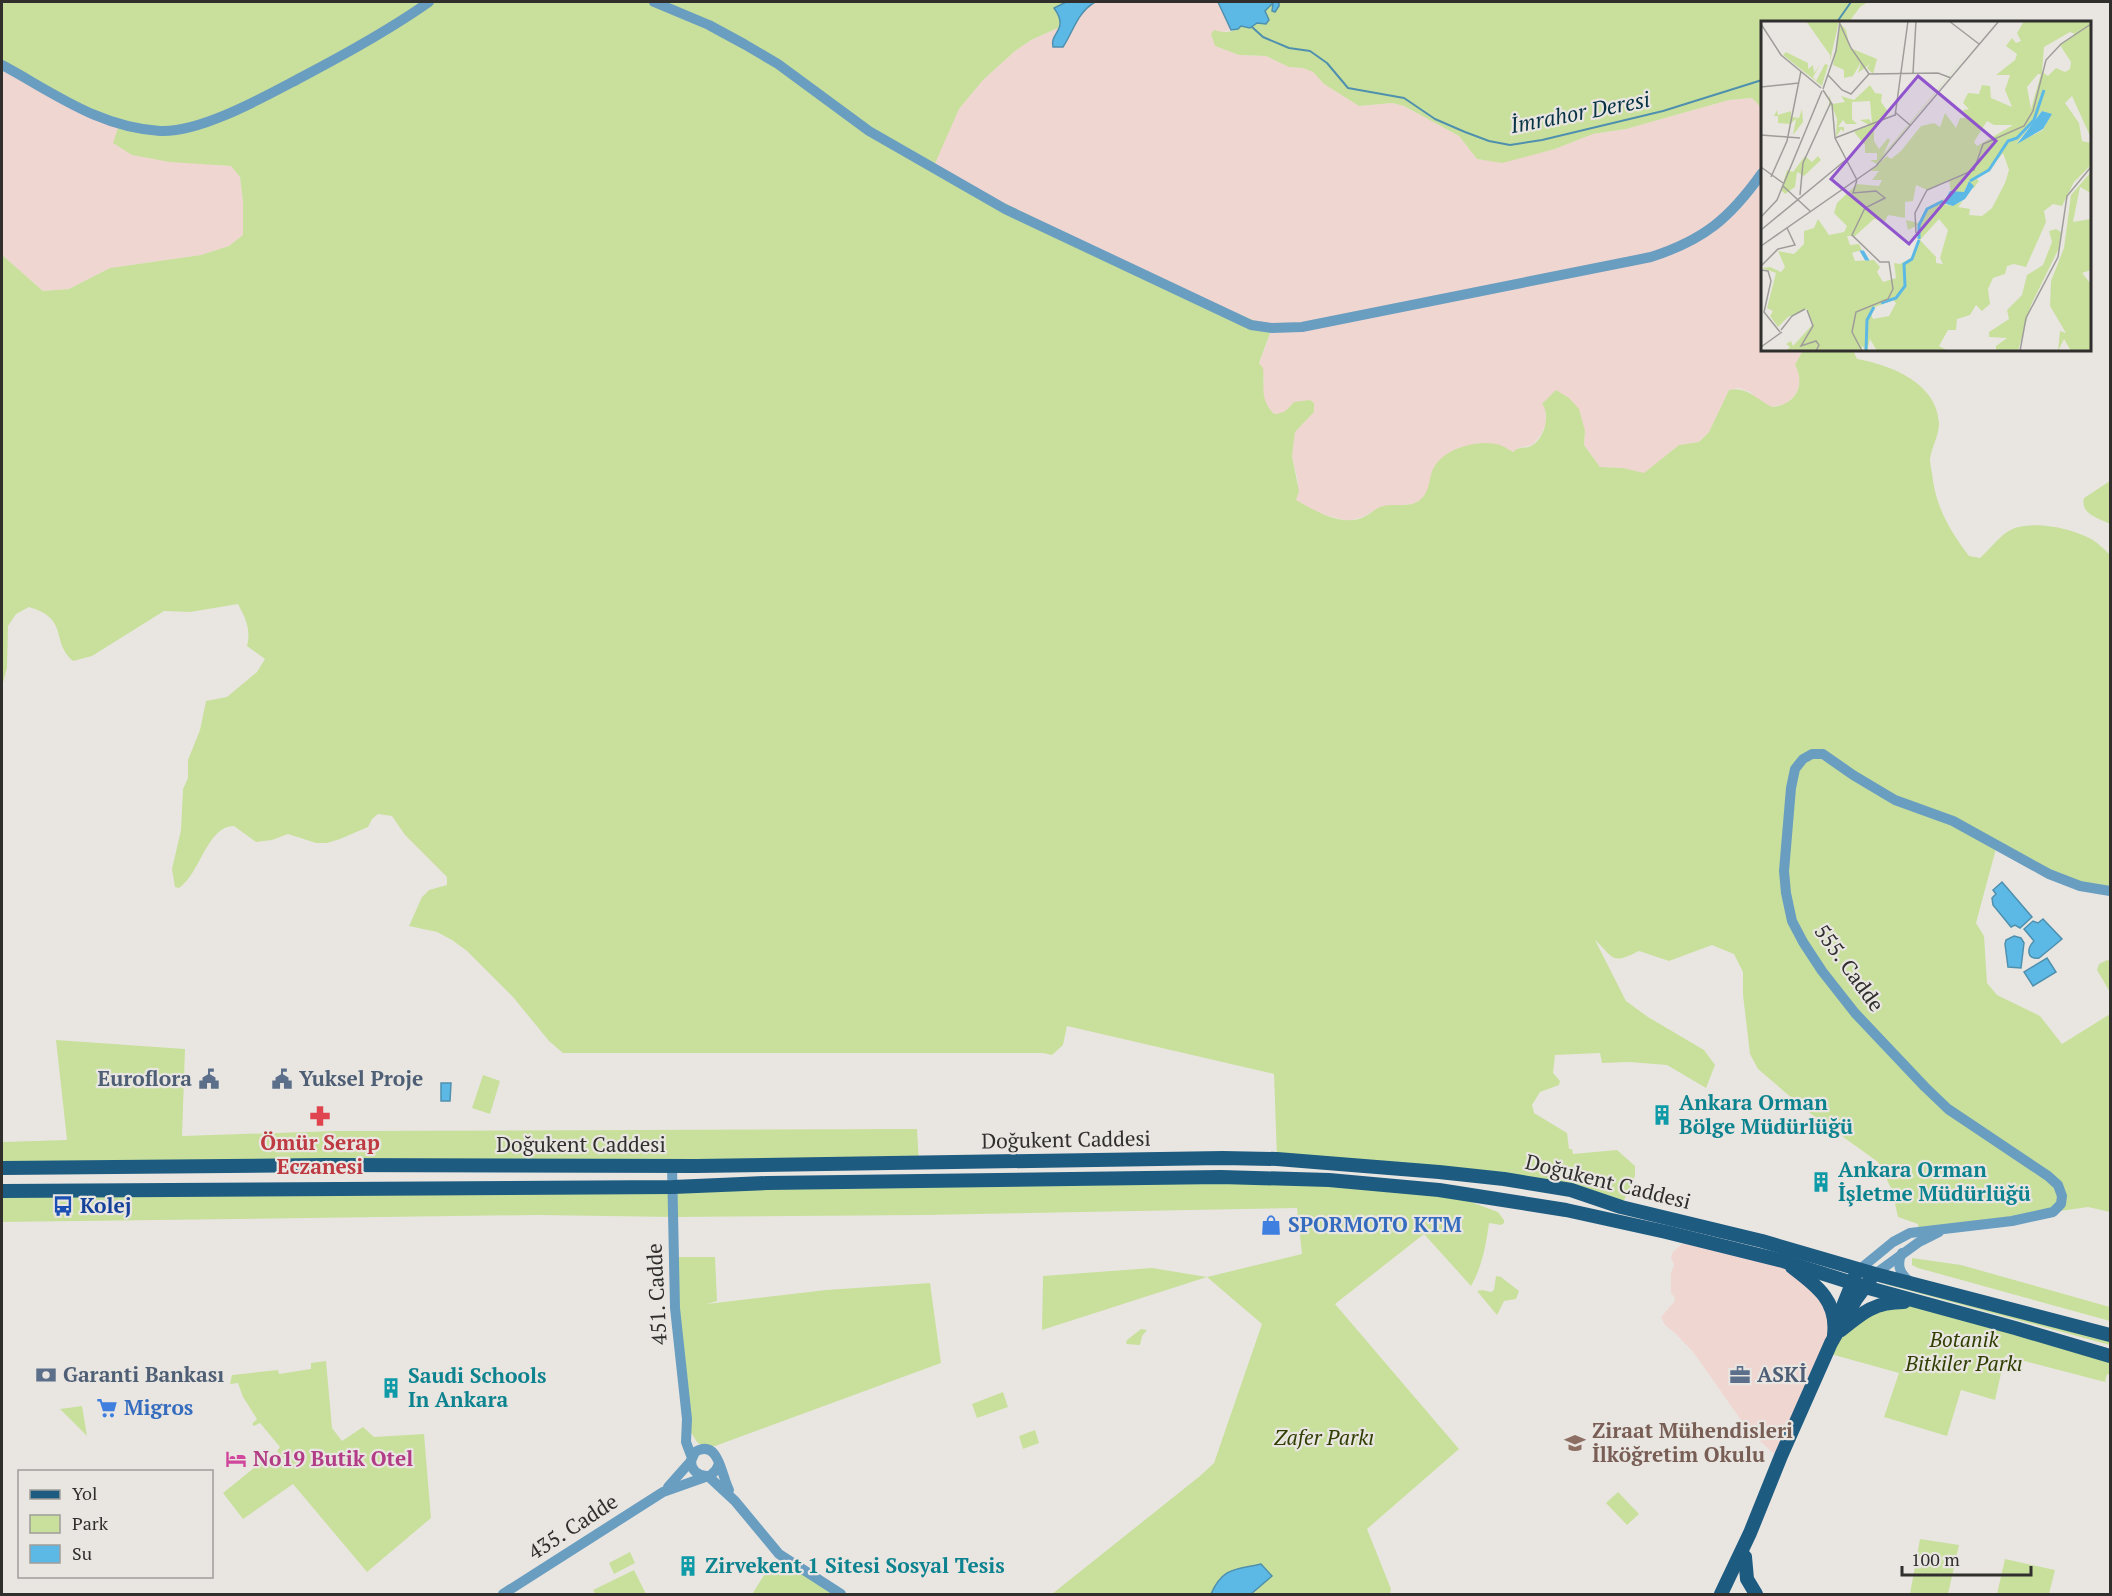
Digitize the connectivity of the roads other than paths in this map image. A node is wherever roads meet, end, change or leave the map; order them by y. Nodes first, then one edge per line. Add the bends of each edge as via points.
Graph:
1 (429, 2) edge
2 (654, 2) edge
3 (2, 65) edge
4 (1761, 174) edge
5 (2110, 891) edge
6 (672, 1166) junction
7 (2, 1168) edge
8 (673, 1186) junction
9 (2, 1191) edge
10 (1944, 1229) junction
11 (1902, 1253) junction
12 (1783, 1261) junction
13 (1860, 1269) junction
14 (1875, 1274) junction
15 (1910, 1283) junction
16 (1858, 1285) junction
17 (1920, 1302) junction
18 (2110, 1335) edge
19 (1833, 1338) junction
20 (2110, 1356) edge
21 (687, 1419) junction
22 (706, 1448) junction
23 (691, 1460) junction
24 (719, 1464) junction
25 (707, 1476) junction
26 (663, 1492) junction
27 (735, 1501) junction
28 (1750, 1533) junction
29 (1745, 1557) junction
30 (503, 1594) edge
31 (841, 1594) edge
32 (1727, 1594) edge
33 (1756, 1594) edge

1 - 3 street via 350,52 248,104 213,120 162,131 101,119
2 - 4 street via 744,44 869,131 1005,208 1251,325 1302,327 1651,257 1696,239 1722,220
5 - 10 street, 555. Cadde via 2080,886 2049,874 1953,821 1895,800 1823,754 1812,754 1795,769 1784,871 1792,921 1803,942 1855,1013 1925,1087 1956,1114 2048,1176 2058,1185 2062,1196 2061,1204 2053,1212
6 - 7 main road, Doğukent Caddesi
6 - 8 street, 451. Cadde
6 - 13 main road, Doğukent Caddesi via 1255,1158 1372,1166 1571,1190 1621,1207
8 - 9 main road, Doğukent Caddesi
8 - 12 main road, Doğukent Caddesi via 1221,1177 1329,1180 1448,1191 1554,1208
8 - 21 street, 451. Cadde via 675,1308
10 - 11 street
10 - 13 street, 555. Cadde via 1903,1236
11 - 14 street
11 - 15 street via 1900,1269
12 - 16 main road, Doğukent Caddesi
12 - 19 main road via 1824,1295 1833,1311
13 - 14 main road, Doğukent Caddesi
13 - 16 main road
14 - 15 main road, Doğukent Caddesi
14 - 16 main road
15 - 18 main road, Doğukent Caddesi
16 - 17 main road, Doğukent Caddesi
16 - 19 main road
17 - 19 main road via 1876,1305
17 - 20 main road, Doğukent Caddesi
19 - 28 main road
21 - 22 street via 693,1436
21 - 23 street, 451. Cadde via 686,1442
22 - 23 street via 695,1452
22 - 24 street via 715,1453
23 - 25 street via 694,1470
23 - 26 street
24 - 25 street
24 - 27 street
25 - 26 street
25 - 27 street
26 - 30 street, 435. Cadde
27 - 31 street via 779,1554
28 - 29 main road
28 - 32 main road
29 - 32 main road
29 - 33 main road via 1747,1579

